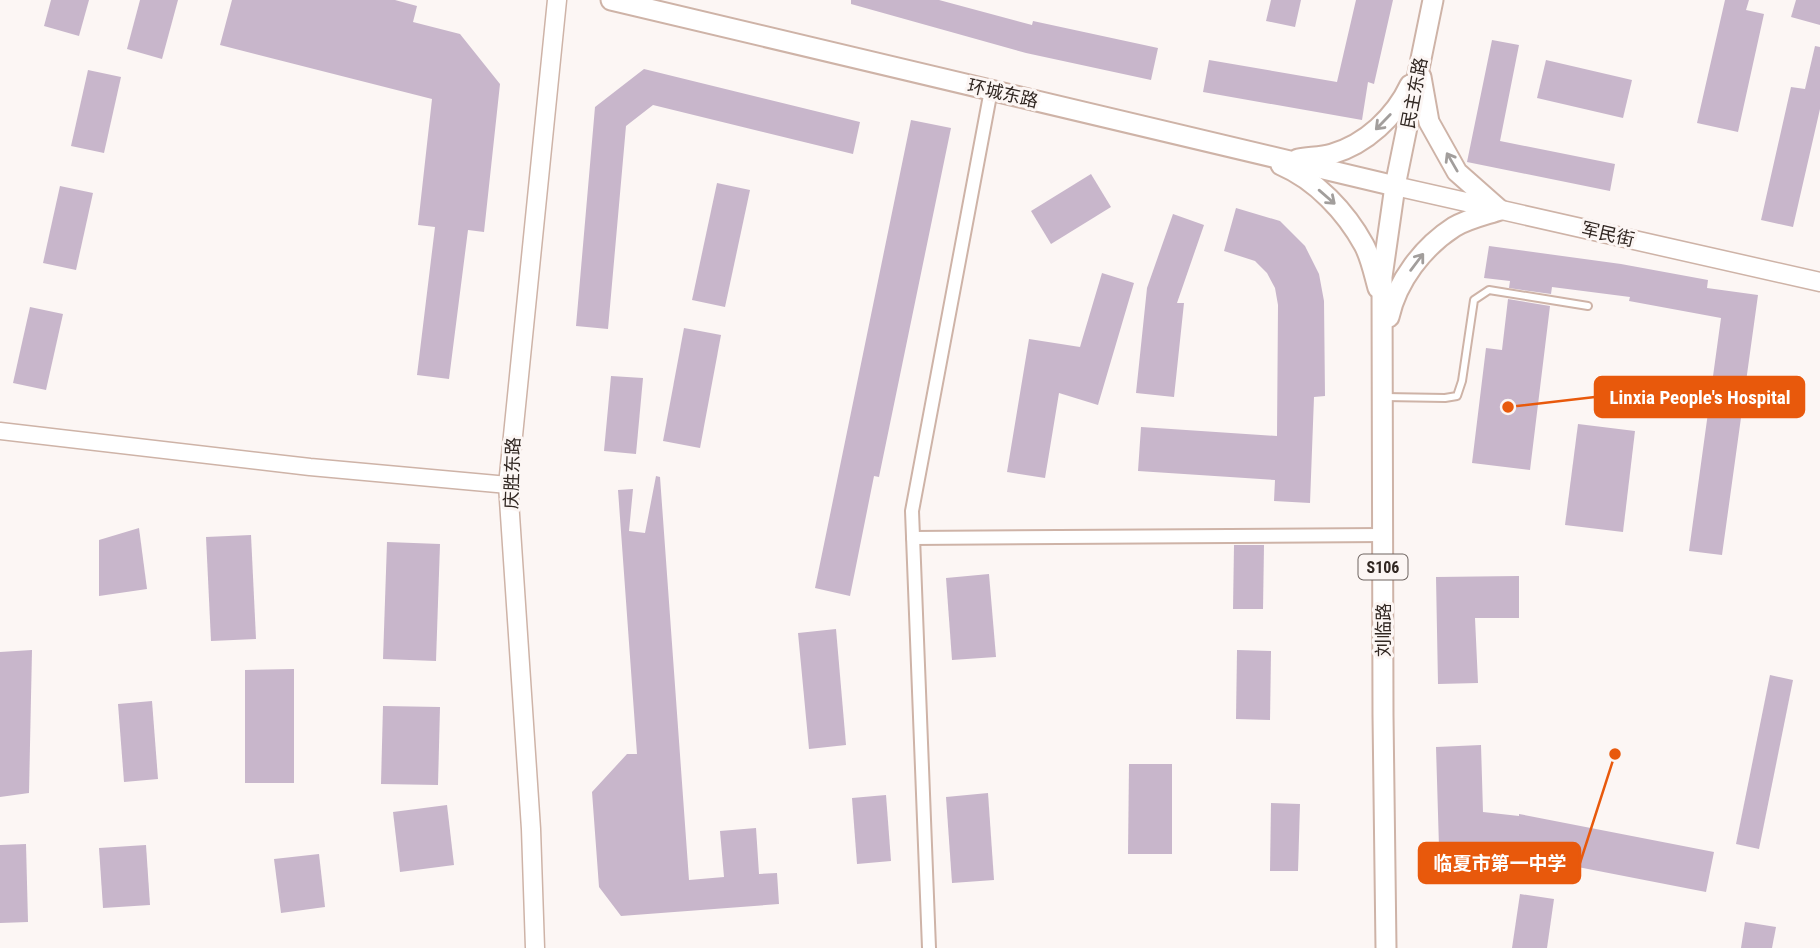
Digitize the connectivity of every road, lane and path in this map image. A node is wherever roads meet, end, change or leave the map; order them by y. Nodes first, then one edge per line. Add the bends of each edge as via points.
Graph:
1 (557, 0) edge
2 (611, 0) edge
3 (1433, 0) edge
4 (1419, 65) junction
5 (991, 90) junction
6 (1248, 151) junction
7 (1395, 186) junction
8 (1500, 210) junction
9 (1820, 282) edge
10 (1588, 306) dead end
11 (1382, 347) junction
12 (1383, 397) junction
13 (0, 431) edge
14 (508, 485) junction
15 (1383, 535) junction
16 (913, 537) junction
17 (535, 948) edge
18 (929, 948) edge
19 (1386, 948) edge

1 - 14 main road, 庆胜东路
2 - 5 main road, 环城东路
3 - 4 main road, 民主东路 / S106
4 -> 6 main road via 1401,104 1371,135 1332,154 1290,160
4 - 7 main road, 民主东路 / S106
8 -> 4 main road via 1451,162 1429,122
5 - 6 main road, 环城东路
5 - 16 street via 912,511
6 - 7 main road, 环城东路
6 -> 11 main road via 1295,171 1335,204 1350,225 1364,246 1381,295
7 - 8 main road, 军民街
7 - 11 main road, 刘临路 / S106 via 1382,277
8 - 9 main road, 军民街
11 -> 8 main road via 1393,300 1418,258 1455,227
10 - 12 lane via 1489,290 1474,300 1457,396
11 - 12 main road, 刘临路 / S106
12 - 15 main road, 刘临路 / S106
13 - 14 street
14 - 17 main road, 庆胜东路
15 - 16 street
15 - 19 main road, 刘临路 / S106
16 - 18 street

